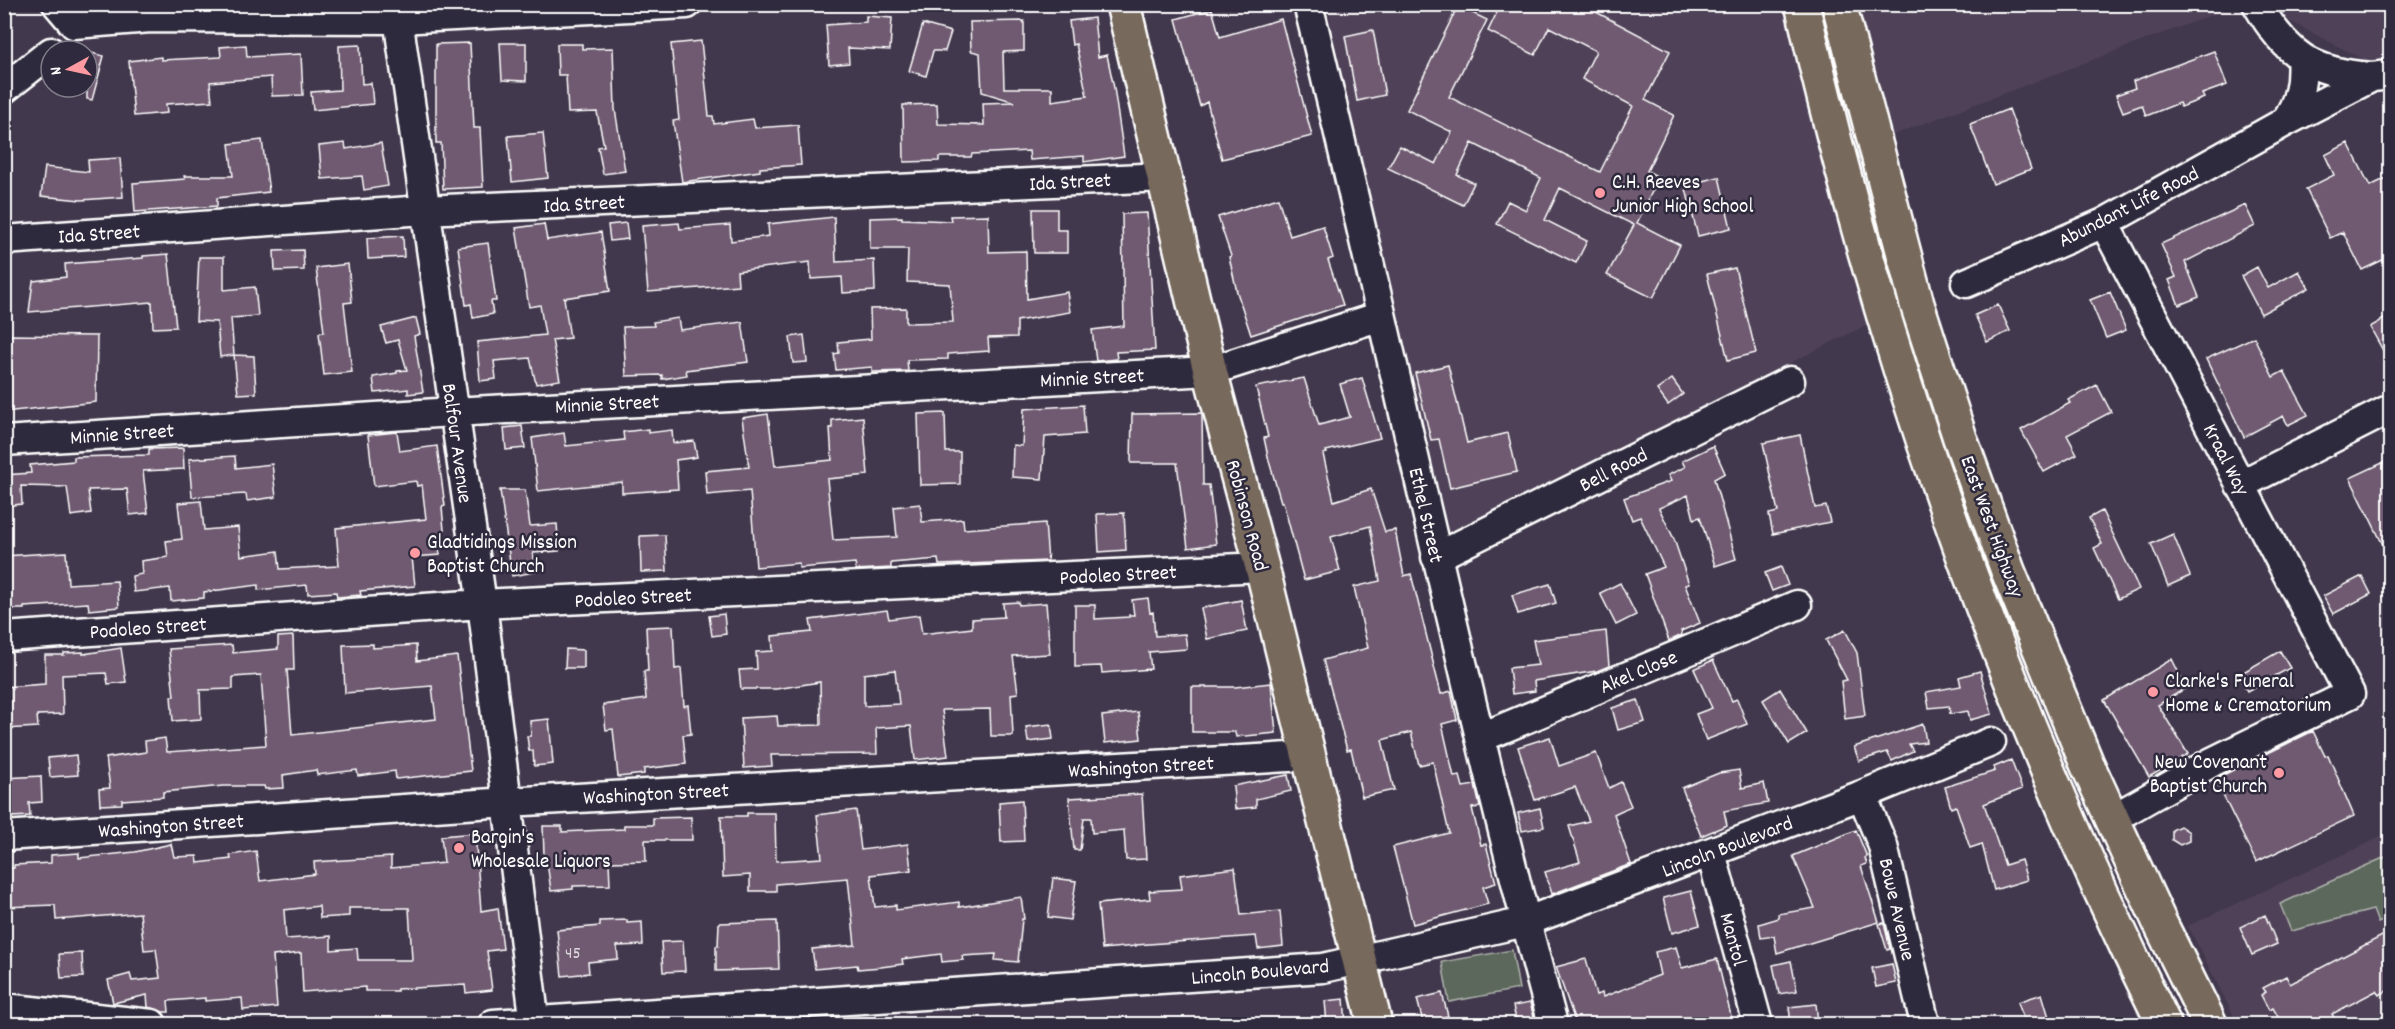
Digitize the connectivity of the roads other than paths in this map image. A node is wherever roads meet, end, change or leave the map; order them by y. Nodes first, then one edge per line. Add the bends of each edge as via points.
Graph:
1 (687, 4) edge
2 (1123, 4) edge
3 (1308, 4) edge
4 (1802, 4) edge
5 (1839, 4) edge
6 (2257, 4) edge
7 (397, 12) edge
8 (66, 14) edge
9 (57, 39) edge
10 (2301, 57) junction
11 (39, 62) edge
12 (2381, 76) edge
13 (4, 89) edge
14 (2285, 122) junction
15 (1165, 177) junction
16 (424, 210) junction
17 (2104, 223) junction
18 (4, 240) edge
19 (1966, 283) dead end
20 (1380, 316) junction
21 (1210, 371) junction
22 (1790, 381) dead end
23 (2391, 409) edge
24 (453, 412) junction
25 (4, 441) edge
26 (2240, 484) junction
27 (1436, 557) junction
28 (1262, 567) junction
29 (482, 604) junction
30 (1797, 605) dead end
31 (4, 637) edge
32 (1480, 738) junction
33 (1991, 742) dead end
34 (1308, 756) junction
35 (1862, 795) junction
36 (508, 802) junction
37 (2112, 819) junction
38 (4, 836) edge
39 (1711, 853) junction
40 (1525, 922) junction
41 (1360, 958) junction
42 (4, 1008) edge
43 (535, 1022) edge
44 (152, 1024) edge
45 (493, 1024) edge
46 (1375, 1024) edge
47 (1553, 1024) edge
48 (1758, 1024) edge
49 (1925, 1024) edge
50 (2164, 1024) edge
51 (2210, 1024) edge

1 - 7 street
2 - 15 main road, Robinson Road
3 - 20 street, Ethel Street
4 - 50 main road, East West Highway via 1884,316 1974,588 2119,933
5 - 37 main road, East West Highway via 1917,304 1957,427 2008,571
6 - 10 street via 2267,22
7 - 8 street via 151,18
7 - 16 street, Balfour Avenue
8 - 9 street
10 - 12 street via 2331,72
10 - 14 street via 2302,86
11 - 13 street
12 - 14 street, Abundant Life Road
14 - 17 street, Abundant Life Road
15 - 16 street, Ida Street
15 - 21 main road, Robinson Road
16 - 18 street, Ida Street
16 - 24 street, Balfour Avenue
17 - 19 street, Abundant Life Road
17 - 26 street, Kraal Way
20 - 21 street, Minnie Street
20 - 27 street, Ethel Street
21 - 24 street, Minnie Street
21 - 28 main road, Robinson Road
22 - 27 street, Bell Road
23 - 26 street
24 - 25 street, Minnie Street
24 - 29 street, Balfour Avenue
26 - 37 street, Kraal Way via 2350,694 2212,762
27 - 32 street, Ethel Street
28 - 29 street, Podoleo Street
28 - 34 main road, Robinson Road
29 - 31 street, Podoleo Street
29 - 36 street, Balfour Avenue
30 - 32 street, Akel Close
32 - 40 street, Ethel Street
33 - 35 street, Lincoln Boulevard
34 - 36 street, Washington Street
34 - 41 main road, Robinson Road
35 - 39 street, Lincoln Boulevard
35 - 49 street, Bowe Avenue via 1883,846
36 - 38 street, Washington Street
36 - 43 street, Balfour Avenue
37 - 51 main road, East West Highway
39 - 40 street, Lincoln Boulevard
39 - 48 street, Mantol
40 - 41 street, Lincoln Boulevard
40 - 47 street, Ethel Street
41 - 43 street, Lincoln Boulevard via 1323,968
41 - 46 main road, Robinson Road
42 - 44 street
43 - 45 street, Lincoln Boulevard

